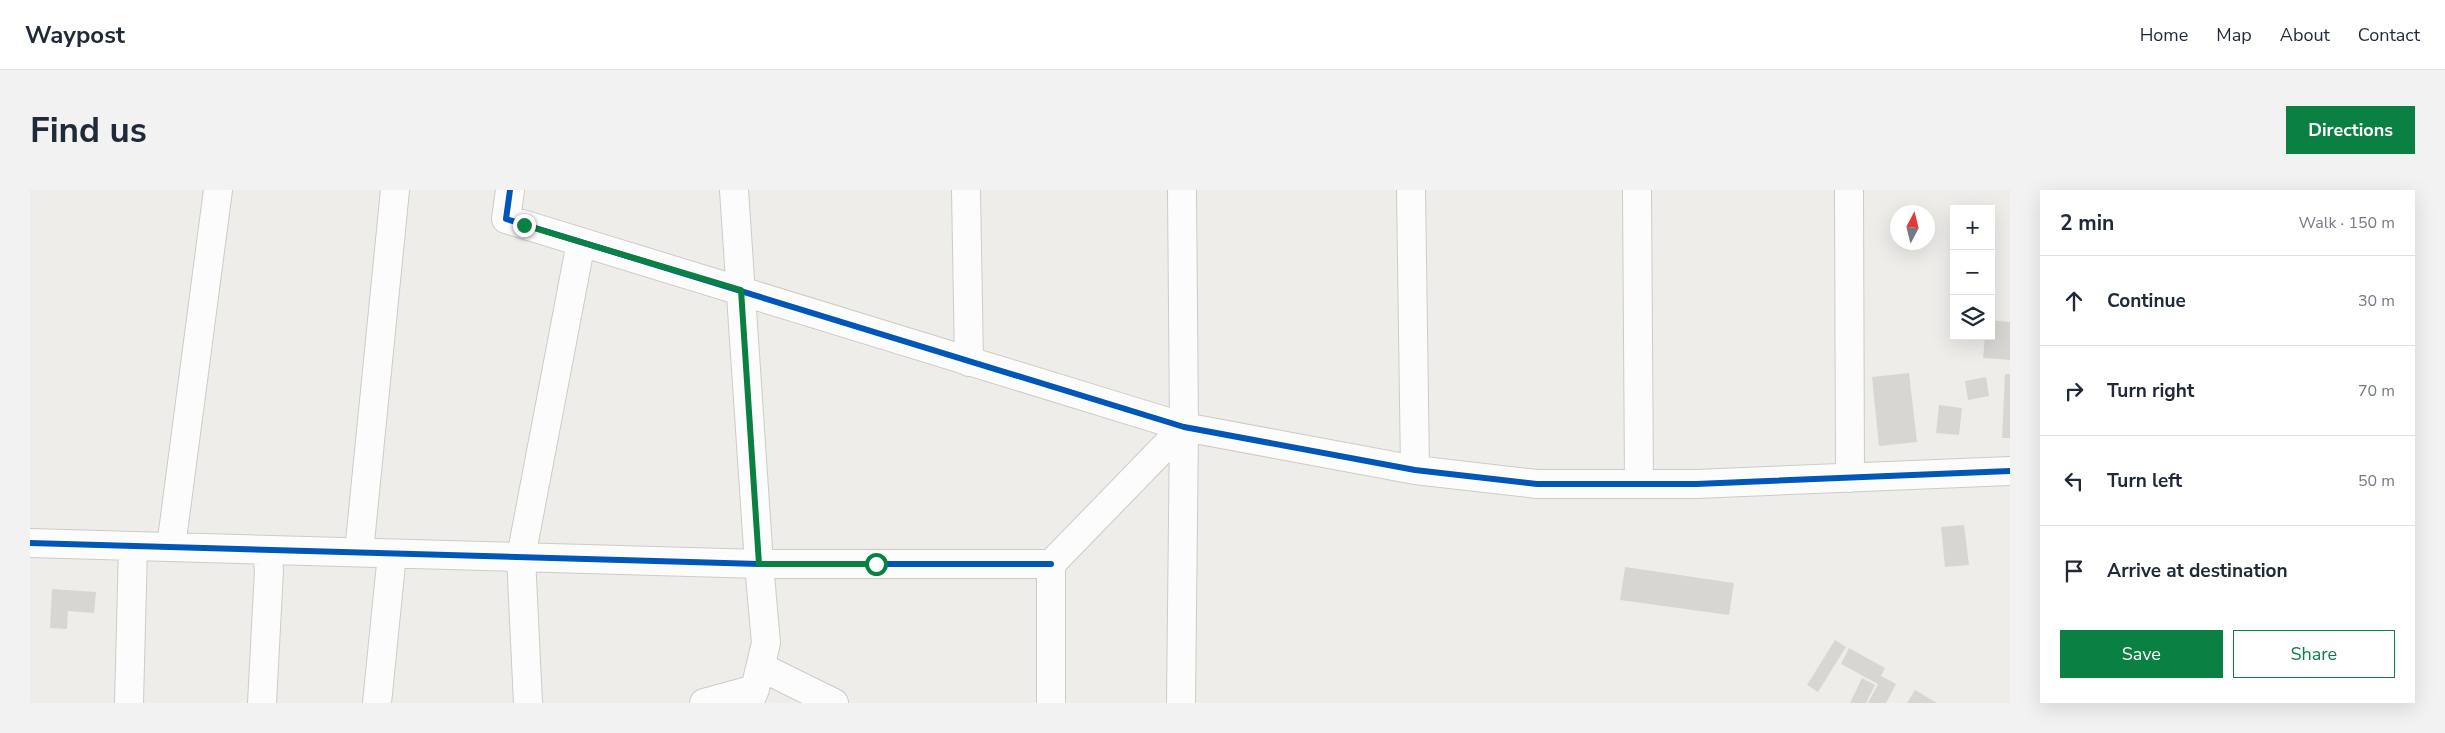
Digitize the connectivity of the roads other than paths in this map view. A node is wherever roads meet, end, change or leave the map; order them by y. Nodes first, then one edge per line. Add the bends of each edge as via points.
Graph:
1 (218, 190) edge
2 (396, 190) edge
3 (510, 190) edge
4 (734, 190) edge
5 (966, 190) edge
6 (1182, 190) edge
7 (1411, 190) edge
8 (1637, 190) edge
9 (1849, 190) edge
10 (581, 242) junction
11 (741, 290) junction
12 (969, 362) junction
13 (1184, 427) junction
14 (1415, 470) junction
15 (2010, 471) edge
16 (1850, 478) junction
17 (1639, 484) junction
18 (30, 543) edge
19 (133, 546) junction
20 (171, 547) junction
21 (267, 550) junction
22 (359, 552) junction
23 (392, 554) junction
24 (521, 557) junction
25 (759, 564) junction
26 (1051, 564) junction
27 (755, 686) edge
28 (129, 703) edge
29 (262, 703) edge
30 (377, 703) edge
31 (528, 703) edge
32 (704, 703) edge
33 (834, 703) edge
34 (1051, 703) edge
35 (1181, 703) edge

1 - 20 street
2 - 22 street
3 - 10 street via 506,219
4 - 11 street
5 - 12 street
6 - 13 street
7 - 14 street
8 - 17 street
9 - 16 street
10 - 11 street
10 - 24 street
11 - 12 street
11 - 25 street
12 - 13 street
13 - 14 street
13 - 26 street
13 - 35 street
14 - 17 street via 1537,484
15 - 16 street
16 - 17 street
18 - 19 street
19 - 20 street
19 - 28 street
20 - 21 street
21 - 22 street
21 - 29 street via 269,570
22 - 23 street
23 - 24 street
23 - 30 street
24 - 25 street
24 - 31 street
25 - 26 street
25 - 27 street via 766,643
26 - 34 street
27 - 32 street
27 - 33 street

